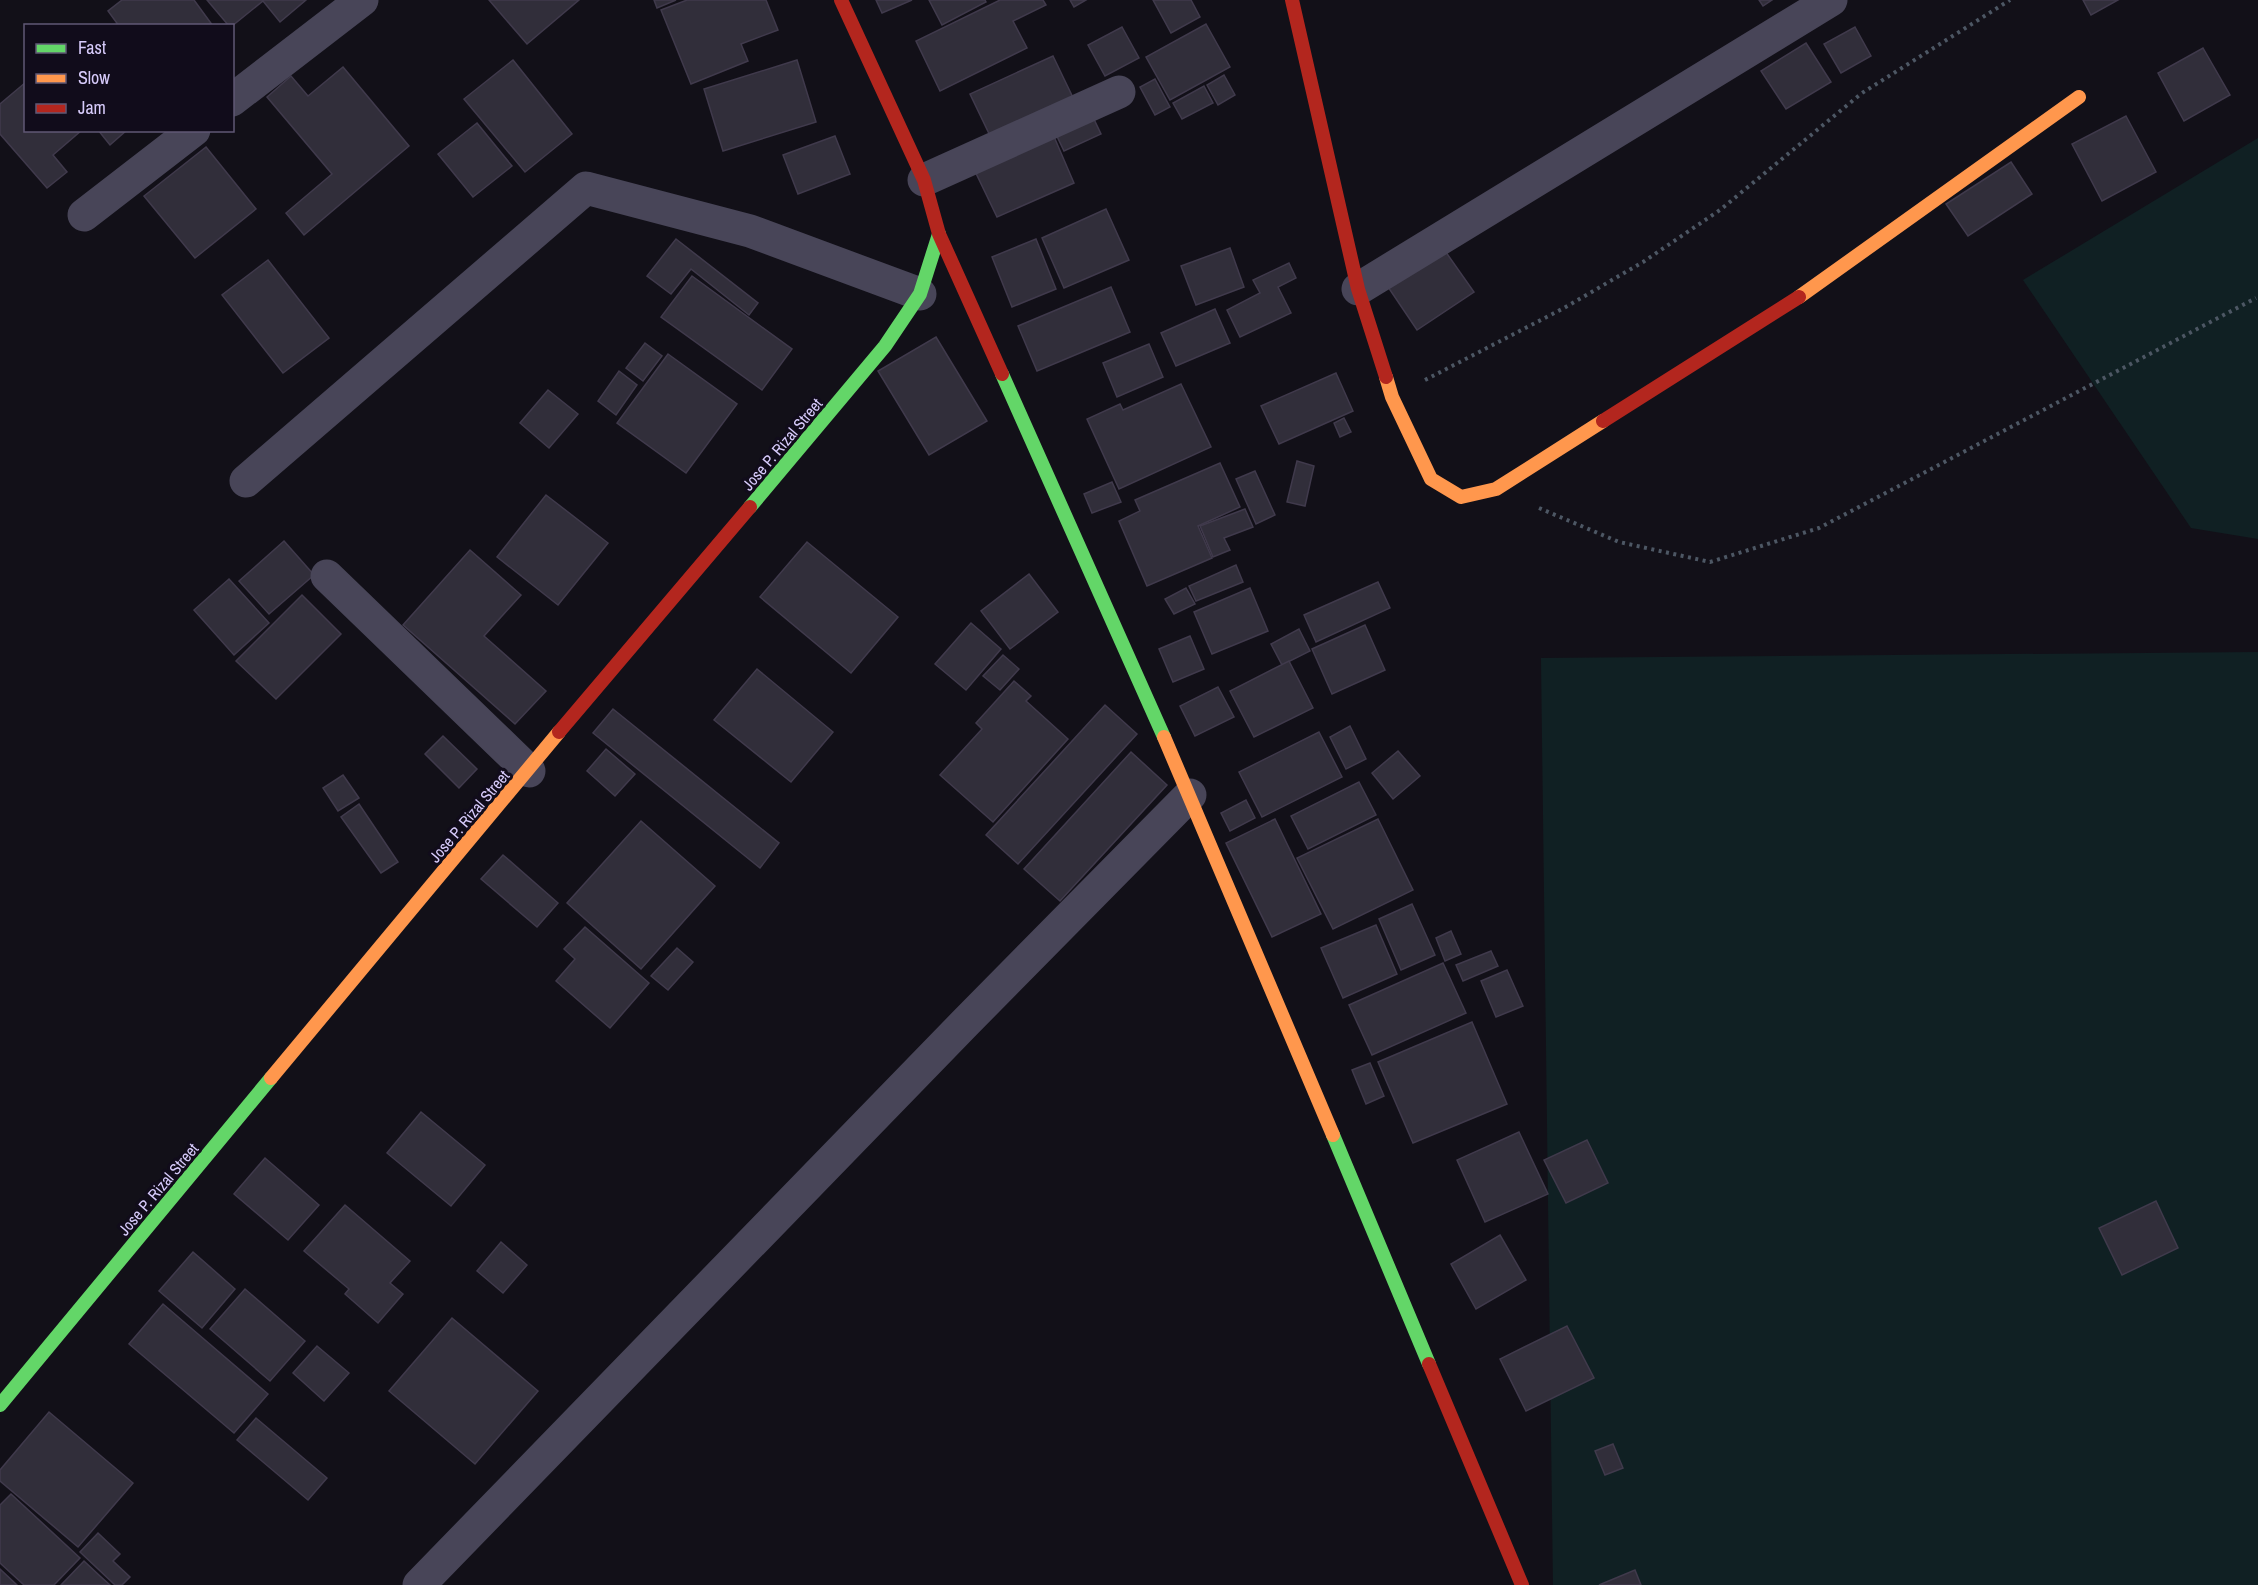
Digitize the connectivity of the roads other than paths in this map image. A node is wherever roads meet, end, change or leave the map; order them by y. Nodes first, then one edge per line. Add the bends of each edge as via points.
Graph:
1 (362, 0) edge
2 (841, 0) edge
3 (1292, 0) edge
4 (1831, 0) edge
5 (1119, 92) dead end
6 (2079, 97) dead end
7 (234, 98) edge
8 (191, 132) edge
9 (924, 180) junction
10 (84, 215) dead end
11 (939, 234) junction
12 (1358, 289) junction
13 (920, 294) junction
14 (246, 481) dead end
15 (327, 576) dead end
16 (529, 771) junction
17 (1190, 795) junction
18 (0, 1405) edge
19 (419, 1585) edge
20 (1522, 1585) edge

1 - 7 street
2 - 9 street
3 - 12 street
4 - 12 street
5 - 9 street
6 - 12 street via 1811,289 1496,489 1461,497 1431,479 1392,397
8 - 10 street
9 - 11 street
11 - 13 street, Jose P. Rizal Street
11 - 17 street
13 - 14 street via 750,231 586,188
13 - 16 street, Jose P. Rizal Street via 885,346
15 - 16 street
16 - 18 street, Jose P. Rizal Street
17 - 19 street
17 - 20 street

